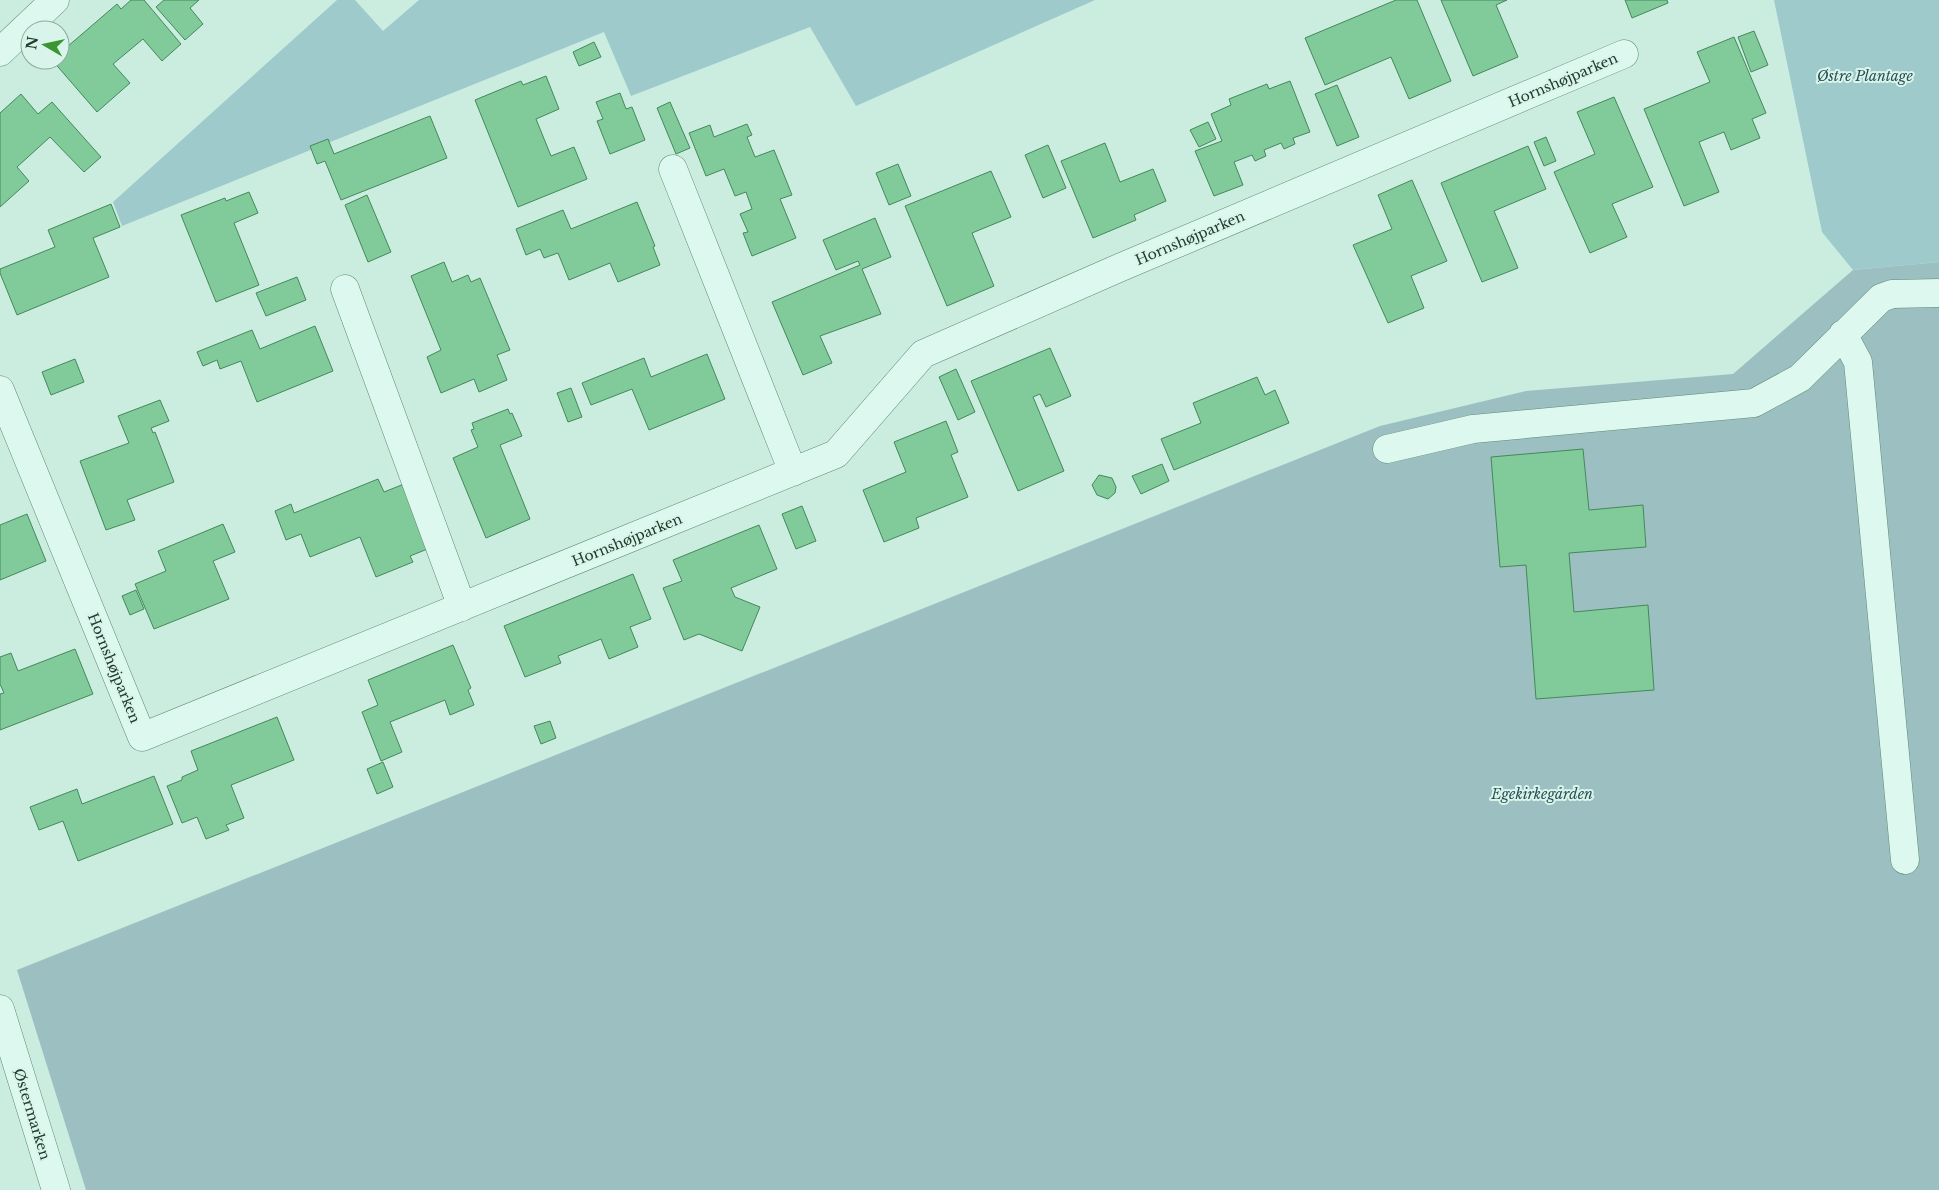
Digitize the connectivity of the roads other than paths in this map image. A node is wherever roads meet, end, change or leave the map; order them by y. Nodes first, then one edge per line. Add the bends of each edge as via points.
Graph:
1 (55, 0) edge
2 (0, 52) edge
3 (1624, 54) dead end
4 (673, 169) dead end
5 (345, 290) dead end
6 (1939, 293) edge
7 (1843, 334) junction
8 (0, 390) edge
9 (1387, 448) dead end
10 (793, 472) junction
11 (462, 607) junction
12 (1905, 860) dead end
13 (0, 1009) edge
14 (56, 1190) edge

1 - 2 street
3 - 10 street, Hornshøjparken via 924,354 836,454
4 - 10 street
5 - 11 street
6 - 7 street via 1892,294 1881,298
7 - 9 street via 1800,378 1754,403 1473,428
7 - 12 street via 1858,362
8 - 11 street, Hornshøjparken via 142,737
10 - 11 street, Hornshøjparken
13 - 14 street, Østermarken

